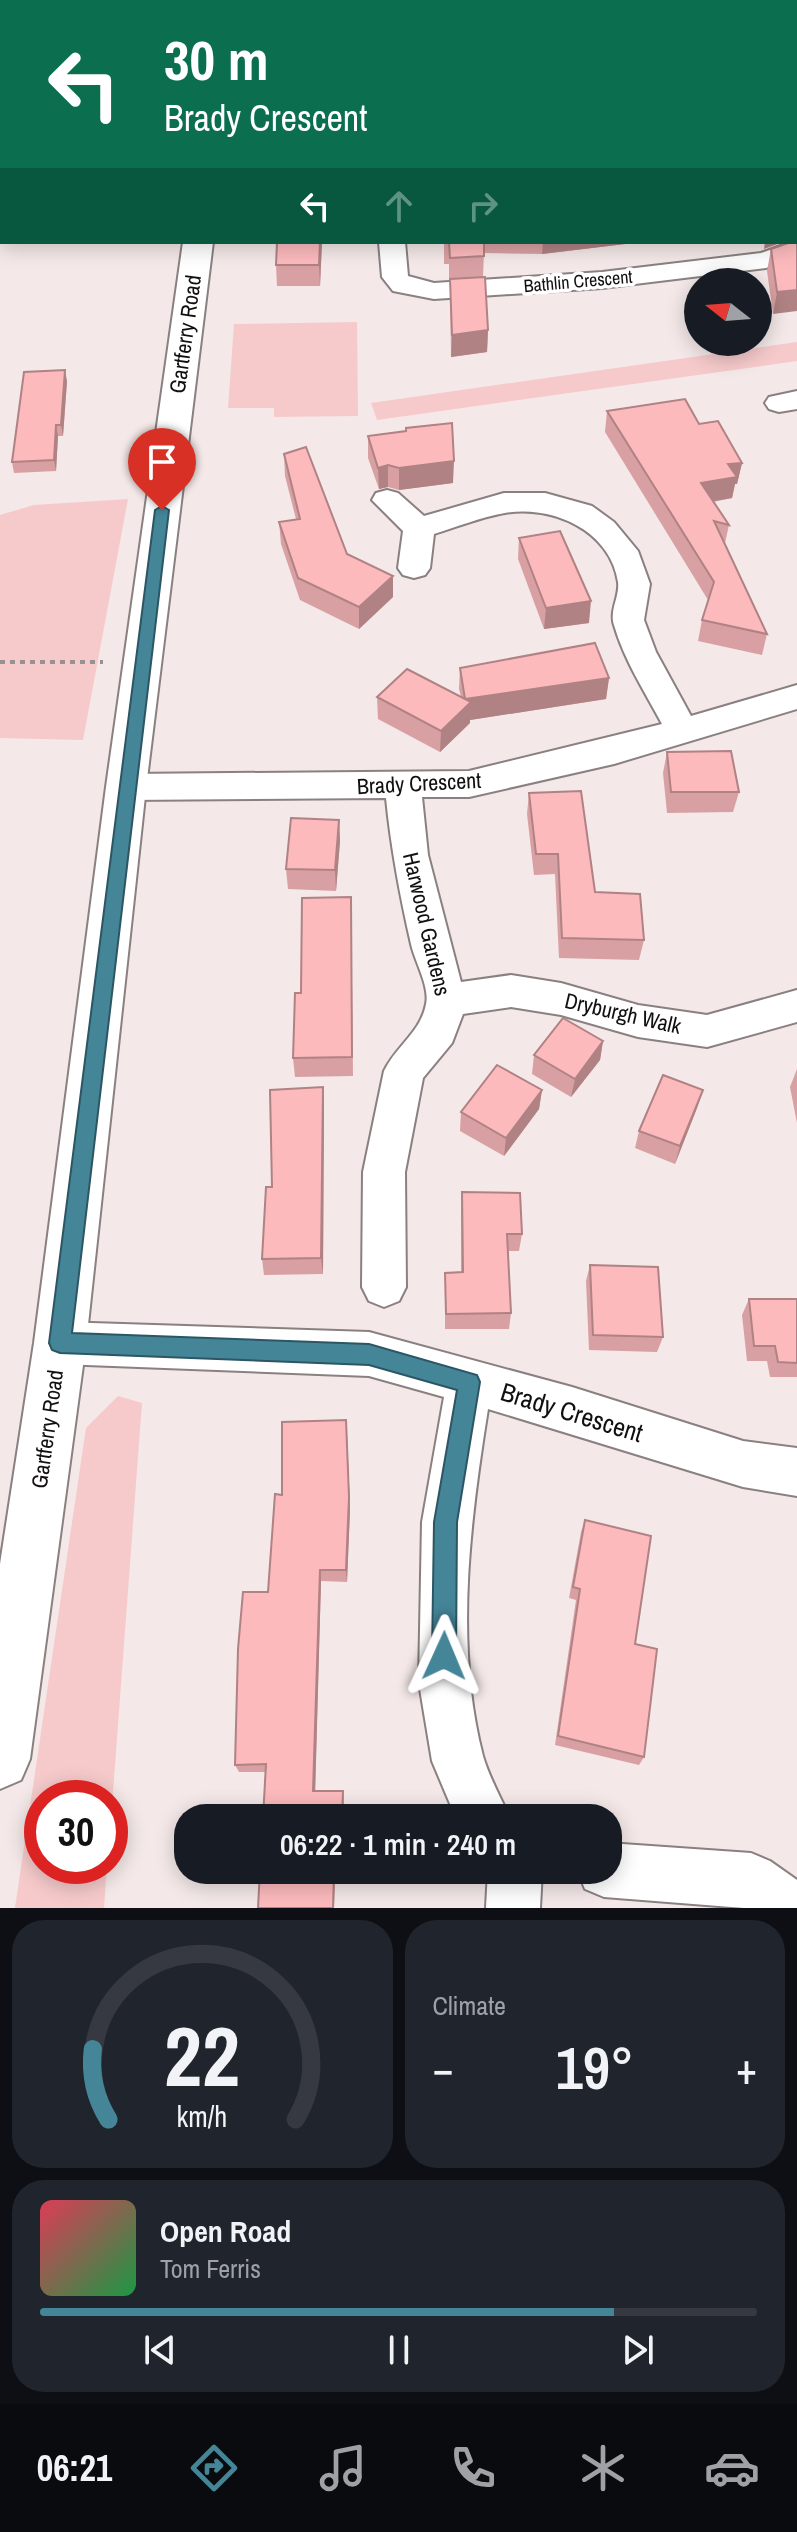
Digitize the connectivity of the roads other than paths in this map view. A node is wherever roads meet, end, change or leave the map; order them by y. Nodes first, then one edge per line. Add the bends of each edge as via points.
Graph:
1 (198, 244) edge
2 (392, 244) edge
3 (797, 248) edge
4 (387, 500) dead end
5 (419, 528) junction
6 (414, 568) dead end
7 (797, 697) edge
8 (681, 729) junction
9 (126, 787) junction
10 (403, 787) junction
11 (447, 1000) junction
12 (797, 1006) edge
13 (384, 1287) dead end
14 (60, 1343) junction
15 (469, 1382) junction
16 (797, 1472) edge
17 (0, 1759) edge
18 (477, 1804) edge
19 (622, 1871) edge
20 (514, 1884) edge
21 (513, 1908) edge
22 (790, 1908) edge

1 - 9 street, Gartferry Road
2 - 3 street, Bathlin Crescent via 395,277 402,285 434,291 602,280 766,260
4 - 5 street
5 - 6 street
5 - 8 street via 504,503 545,503 581,513 603,529 623,551 634,584 628,620
7 - 8 street, Brady Crescent
8 - 10 street, Brady Crescent via 614,751 469,784
9 - 10 street, Brady Crescent
9 - 14 street, Gartferry Road
10 - 11 street, Harwood Gardens via 410,855
11 - 12 street, Dryburgh Walk via 511,991 707,1031
11 - 13 street, Harwood Gardens via 438,1031 404,1071 384,1172
14 - 15 street, Brady Crescent via 369,1354
14 - 17 street, Gartferry Road
15 - 16 street, Brady Crescent via 743,1464
15 - 18 street via 446,1522 444,1683 458,1761
19 - 22 street via 751,1880
20 - 21 street

